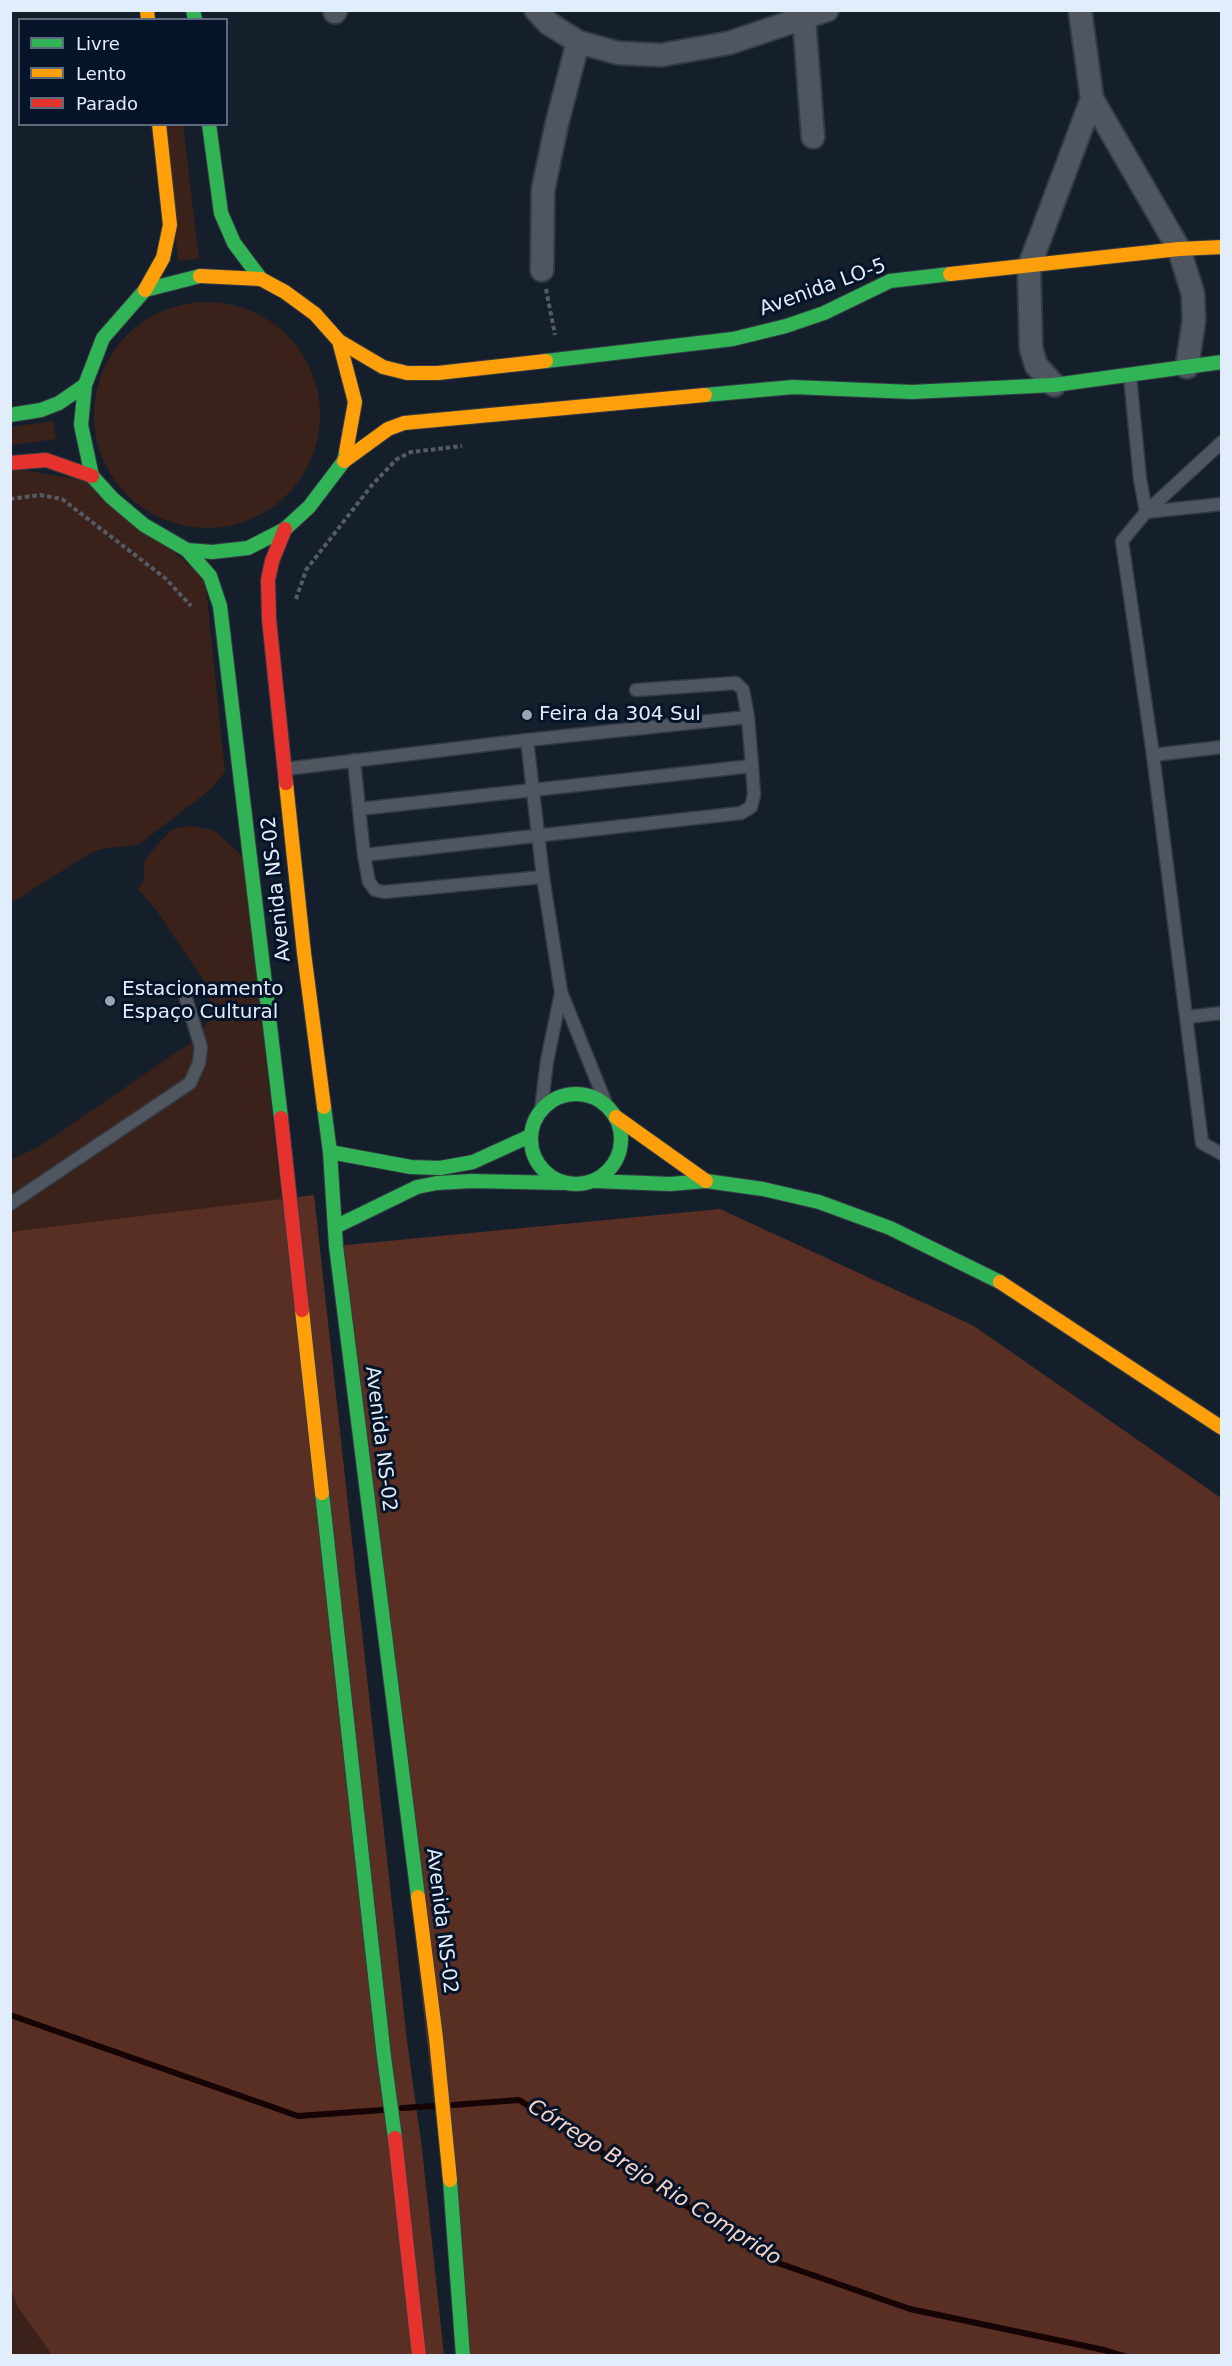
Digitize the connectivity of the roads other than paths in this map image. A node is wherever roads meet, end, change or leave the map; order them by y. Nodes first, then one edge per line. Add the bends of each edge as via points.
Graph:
1 (536, 10) edge
2 (827, 10) edge
3 (1080, 10) edge
4 (804, 18) junction
5 (578, 42) junction
6 (1092, 99) junction
7 (159, 126) edge
8 (209, 126) edge
9 (813, 137) dead end
10 (1221, 247) edge
11 (1179, 249) junction
12 (1029, 267) junction
13 (542, 270) road end
14 (261, 279) junction
15 (145, 290) junction
16 (339, 340) junction
17 (1221, 362) edge
18 (1187, 367) junction
19 (1130, 375) junction
20 (85, 385) junction
21 (1054, 385) junction
22 (10, 415) edge
23 (1221, 442) edge
24 (344, 461) junction
25 (10, 463) edge
26 (92, 476) junction
27 (1221, 504) edge
28 (1146, 512) junction
29 (285, 529) junction
30 (187, 550) junction
31 (636, 690) dead end
32 (748, 717) junction
33 (528, 740) junction
34 (1221, 747) edge
35 (1153, 755) junction
36 (354, 760) junction
37 (752, 766) junction
38 (284, 769) junction
39 (533, 791) junction
40 (359, 809) junction
41 (538, 835) junction
42 (364, 855) junction
43 (543, 878) junction
44 (183, 989) dead end
45 (561, 992) junction
46 (1221, 1013) edge
47 (1187, 1017) junction
48 (607, 1106) junction
49 (541, 1110) junction
50 (616, 1117) junction
51 (530, 1136) junction
52 (330, 1152) junction
53 (1221, 1154) edge
54 (594, 1181) junction
55 (705, 1181) junction
56 (562, 1183) junction
57 (10, 1204) edge
58 (335, 1227) junction
59 (1221, 1428) edge
60 (419, 2355) edge
61 (463, 2355) edge

1 - 5 street via 548,23
2 - 4 street
3 - 6 street
4 - 5 street via 729,44 661,55 618,53
4 - 9 street
5 - 13 street via 543,190
6 - 11 street
6 - 12 street
7 - 15 street via 170,225 163,258
8 - 14 street via 221,213 234,243
10 - 11 street, Avenida LO-5
11 - 12 street, Avenida LO-5
11 - 18 street via 1193,294 1194,320
12 - 16 street, Avenida LO-5 via 890,281 824,313 733,339 438,373 383,368
12 - 21 street via 1030,348 1036,365
14 - 15 street via 200,276
14 - 16 street, Avenida LO-5 via 315,315
15 - 20 street via 103,338
16 - 24 street via 355,402
17 - 18 street
18 - 19 street
19 - 21 street
19 - 28 lane
20 - 22 street via 59,403
20 - 26 street via 81,426
21 - 24 street via 912,392 794,387 450,418 404,423 388,429
23 - 28 lane
24 - 29 street via 309,507
25 - 26 street via 46,460
26 - 30 street via 144,525
27 - 28 lane
28 - 35 lane via 1122,541
29 - 30 street via 248,548
29 - 38 street, Avenida NS-02 via 268,580
30 - 60 street, Avenida NS-02 via 210,576 220,606
31 - 32 lane via 736,683 743,690
32 - 33 lane
32 - 37 lane
33 - 36 lane
33 - 39 lane
34 - 35 lane
35 - 47 lane
36 - 38 lane
36 - 40 lane
37 - 39 lane
37 - 41 lane via 754,795 751,807 741,813
38 - 52 street, Avenida NS-02 via 303,953
39 - 40 lane
39 - 41 lane
40 - 42 lane
41 - 42 lane
41 - 43 lane
42 - 43 lane via 369,882 375,890 384,892
43 - 45 lane
44 - 57 lane via 201,1047 190,1083
45 - 48 lane
45 - 49 lane
46 - 47 lane
47 - 53 lane via 1202,1143
48 - 49 street via 580,1094 552,1100
48 - 50 street
49 - 51 street
50 - 54 street via 621,1135 619,1153 610,1170
50 - 55 street
51 - 52 street via 473,1162 440,1168 411,1167
51 - 56 street via 535,1160 542,1170
52 - 58 street, Avenida NS-02
54 - 55 street
54 - 56 street
55 - 59 street via 819,1202 900,1233 991,1276
56 - 58 street via 472,1181 427,1185 393,1197
58 - 61 street, Avenida NS-02 via 436,2038

